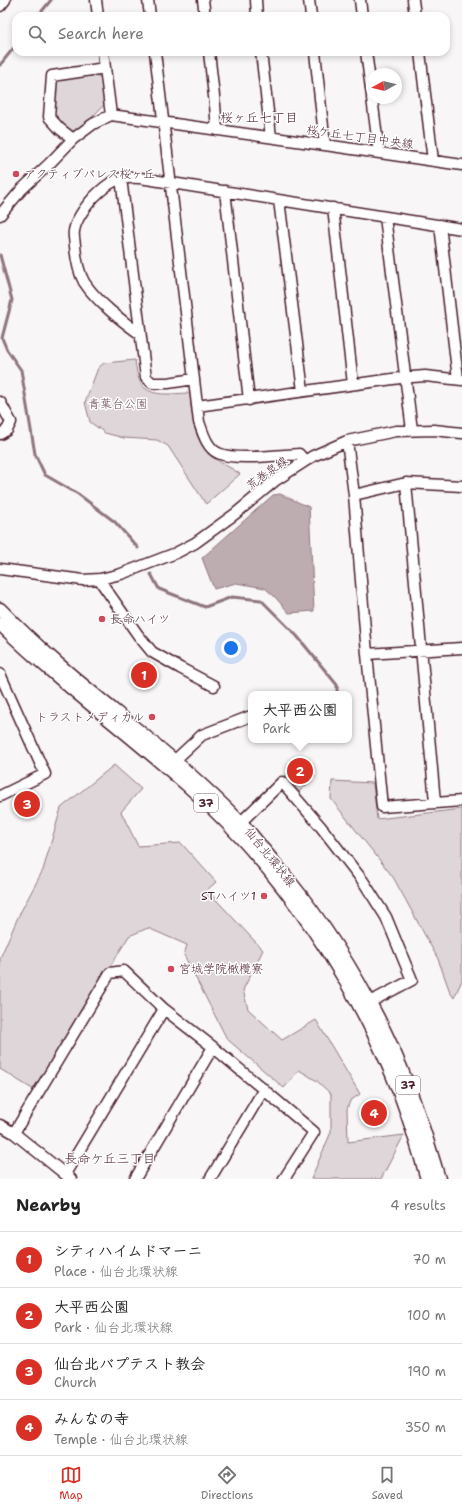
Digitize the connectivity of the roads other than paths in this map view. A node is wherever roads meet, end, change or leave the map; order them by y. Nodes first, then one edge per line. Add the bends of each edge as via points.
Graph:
1 (5, 0) edge
2 (96, 0) edge
3 (148, 0) edge
4 (203, 0) edge
5 (256, 0) edge
6 (309, 0) edge
7 (360, 0) edge
8 (413, 0) edge
9 (0, 6) edge
10 (98, 12) edge
11 (150, 12) edge
12 (204, 12) edge
13 (257, 12) edge
14 (310, 12) edge
15 (362, 12) edge
16 (414, 12) edge
17 (104, 56) edge
18 (156, 56) edge
19 (209, 56) edge
20 (262, 56) edge
21 (315, 56) edge
22 (367, 56) edge
23 (420, 56) edge
24 (105, 68) junction
25 (368, 68) edge
26 (373, 104) edge
27 (110, 115) junction
28 (164, 123) junction
29 (217, 130) junction
30 (272, 137) junction
31 (73, 139) junction
32 (325, 145) junction
33 (379, 153) junction
34 (433, 161) junction
35 (462, 165) edge
36 (122, 178) junction
37 (171, 184) junction
38 (225, 191) junction
39 (278, 200) junction
40 (333, 208) junction
41 (0, 215) edge
42 (385, 217) junction
43 (440, 225) junction
44 (462, 228) edge
45 (140, 334) junction
46 (406, 378) junction
47 (194, 379) junction
48 (460, 380) edge
49 (353, 384) junction
50 (303, 392) junction
51 (249, 400) junction
52 (0, 402) edge
53 (196, 406) junction
54 (412, 430) junction
55 (462, 433) edge
56 (0, 434) edge
57 (347, 441) junction
58 (306, 461) junction
59 (406, 483) junction
60 (462, 486) edge
61 (354, 495) junction
62 (0, 569) edge
63 (100, 579) junction
64 (0, 609) edge
65 (0, 624) edge
66 (462, 648) edge
67 (422, 650) junction
68 (367, 654) junction
69 (0, 674) edge
70 (214, 686) dead end
71 (248, 717) edge
72 (174, 761) junction
73 (0, 796) edge
74 (462, 801) edge
75 (435, 802) junction
76 (241, 822) junction
77 (370, 1002) junction
78 (164, 1009) junction
79 (213, 1047) junction
80 (264, 1090) junction
81 (0, 1125) edge
82 (14, 1133) junction
83 (68, 1176) edge
84 (135, 1179) edge
85 (210, 1179) edge
86 (284, 1179) edge
87 (427, 1179) edge
88 (439, 1179) edge

1 - 9 street
2 - 10 street
3 - 11 street
4 - 12 street
5 - 13 street
6 - 14 street
7 - 15 street
8 - 16 street
17 - 24 street
18 - 28 street
19 - 29 street
20 - 30 street
21 - 32 street
22 - 25 street
23 - 34 street
24 - 27 street
24 - 31 street via 52,76 49,117
26 - 33 street
27 - 28 street, 桜ケ丘七丁目中央線
27 - 31 street
28 - 29 street, 桜ケ丘七丁目中央線
28 - 37 street
29 - 30 street, 桜ケ丘七丁目中央線
30 - 32 street, 桜ケ丘七丁目中央線
31 - 41 street via 22,189
32 - 33 street, 桜ケ丘七丁目中央線
33 - 34 street, 桜ケ丘七丁目中央線
34 - 35 street, 桜ケ丘七丁目中央線
36 - 37 street
36 - 45 street
36 - 45 street via 106,185 80,216 74,232 75,249 84,281 94,294
37 - 38 street
37 - 47 street
38 - 39 street
38 - 51 street
39 - 40 street
39 - 50 street
40 - 42 street
40 - 49 street
42 - 43 street
42 - 46 street
43 - 44 street
43 - 48 street
45 - 47 street via 146,377 152,383
46 - 48 street via 425,376
46 - 49 street
46 - 54 street
47 - 53 street
49 - 50 street
50 - 51 street
51 - 53 street
52 - 56 street via 11,422 7,430
53 - 58 street via 207,442 217,453 230,457 299,454
54 - 55 street, 荒巻泉線
54 - 57 street, 荒巻泉線
57 - 58 street, 荒巻泉線
57 - 61 street
58 - 63 street, 荒巻泉線 via 276,480 196,544 141,568
59 - 60 street
59 - 61 street
59 - 67 street
61 - 68 street
62 - 63 street, 荒巻泉線 via 83,580
63 - 70 street via 152,652
64 - 72 main road, 仙台北環状線 / 37 via 48,654
65 - 87 main road, 仙台北環状線 / 37 via 46,667 189,786 234,831 286,894 331,958 372,1032 402,1098
66 - 67 street
67 - 68 street
67 - 75 street
68 - 75 street via 382,807
69 - 73 street via 45,774
71 - 72 street via 202,735
72 - 76 main road, 仙台北環状線 / 37
74 - 75 street
76 - 77 main road, 仙台北環状線 / 37 via 313,912
76 - 77 street via 282,782 363,881 386,917 412,980
77 - 88 main road, 仙台北環状線 / 37 via 416,1105
78 - 79 street
78 - 82 street via 124,971 110,973
78 - 83 street
79 - 80 street
79 - 84 street
80 - 85 street
80 - 86 street via 314,1132
81 - 82 street
82 - 83 street

